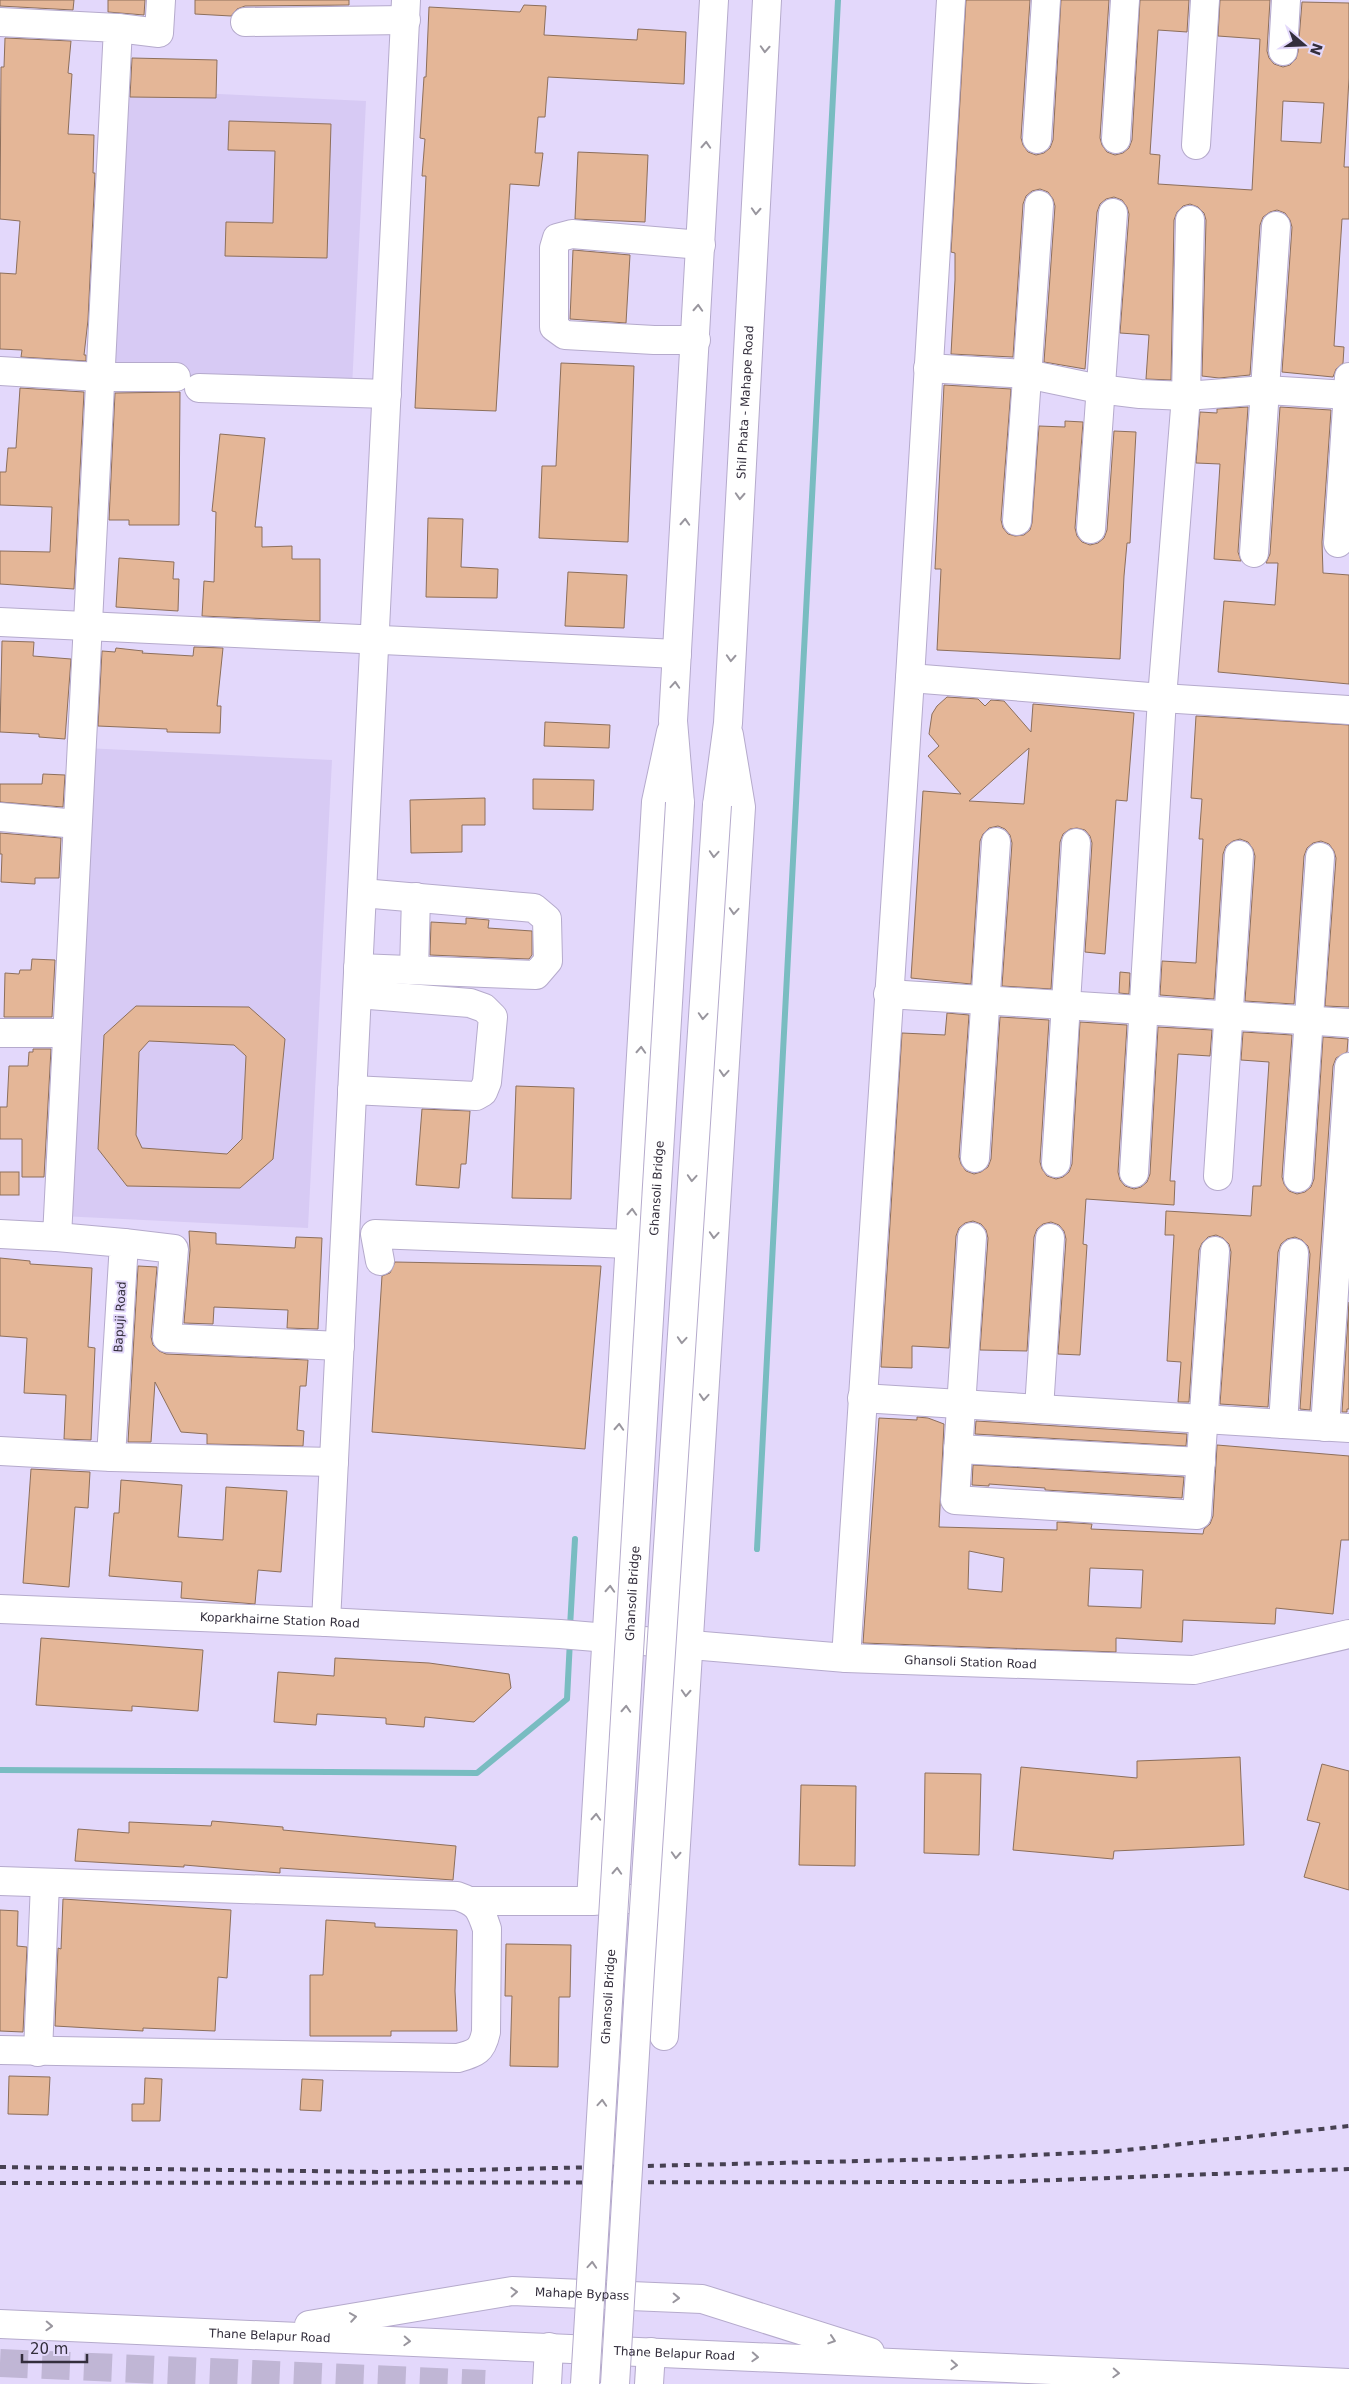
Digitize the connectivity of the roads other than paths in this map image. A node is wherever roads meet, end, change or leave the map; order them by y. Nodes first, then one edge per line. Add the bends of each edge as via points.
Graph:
1 (161, 0) edge
2 (714, 0) edge
3 (767, 0) edge
4 (951, 0) edge
5 (1046, 0) edge
6 (1125, 0) edge
7 (1205, 0) edge
8 (1286, 0) edge
9 (406, 10) edge
10 (0, 22) edge
11 (244, 22) dead end
12 (118, 28) junction
13 (1283, 51) dead end
14 (1037, 139) dead end
15 (1116, 139) dead end
16 (1196, 144) dead end
17 (1039, 205) dead end
18 (1113, 213) dead end
19 (1190, 220) dead end
20 (1276, 226) dead end
21 (701, 245) junction
22 (696, 340) junction
23 (928, 368) junction
24 (0, 371) edge
25 (1027, 374) junction
26 (99, 378) junction
27 (1099, 389) junction
28 (1349, 389) edge
29 (1265, 390) junction
30 (387, 394) junction
31 (1186, 396) junction
32 (1017, 521) dead end
33 (1091, 530) dead end
34 (1338, 543) dead end
35 (1254, 553) dead end
36 (0, 622) edge
37 (87, 626) junction
38 (375, 639) junction
39 (677, 654) junction
40 (910, 678) junction
41 (1162, 698) junction
42 (1349, 710) edge
43 (673, 721) junction
44 (728, 723) junction
45 (0, 817) edge
46 (77, 824) junction
47 (996, 842) dead end
48 (1076, 843) dead end
49 (1239, 855) dead end
50 (1320, 857) dead end
51 (362, 893) junction
52 (416, 897) junction
53 (414, 970) junction
54 (358, 981) junction
55 (888, 994) junction
56 (985, 1000) junction
57 (1066, 1005) junction
58 (1143, 1010) junction
59 (1228, 1015) junction
60 (1309, 1020) junction
61 (1349, 1023) edge
62 (0, 1033) edge
63 (66, 1033) junction
64 (1349, 1067) edge
65 (352, 1090) junction
66 (975, 1158) dead end
67 (1056, 1163) dead end
68 (1134, 1173) dead end
69 (1218, 1176) dead end
70 (1298, 1178) dead end
71 (0, 1234) edge
72 (972, 1236) dead end
73 (57, 1238) junction
74 (1050, 1238) dead end
75 (124, 1244) junction
76 (630, 1244) junction
77 (1215, 1251) dead end
78 (1294, 1253) dead end
79 (380, 1261) dead end
80 (340, 1346) junction
81 (862, 1398) junction
82 (962, 1404) junction
83 (1039, 1409) junction
84 (1204, 1419) junction
85 (1283, 1424) junction
86 (1337, 1428) edge
87 (958, 1450) junction
88 (0, 1451) edge
89 (111, 1456) junction
90 (1201, 1462) junction
91 (333, 1470) junction
92 (218, 1473) dead end
93 (0, 1610) edge
94 (326, 1622) junction
95 (1349, 1634) edge
96 (598, 1637) junction
97 (689, 1644) junction
98 (846, 1658) junction
99 (0, 1881) edge
100 (45, 1883) junction
101 (674, 1896) junction
102 (473, 1901) junction
103 (591, 1901) junction
104 (664, 2036) dead end
105 (0, 2050) edge
106 (38, 2052) junction
107 (0, 2324) edge
108 (253, 2334) junction
109 (549, 2347) junction
110 (651, 2352) junction
111 (905, 2363) junction
112 (1349, 2383) edge
113 (547, 2384) edge
114 (585, 2384) edge
115 (615, 2384) edge
116 (649, 2384) edge

1 - 12 street via 159,33
21 -> 2 street
3 -> 44 street, Shil Phata - Mahape Road
4 - 23 street
5 - 14 street
6 - 15 street
7 - 16 street
8 - 13 street
9 - 11 street
9 - 30 street
10 - 12 street
12 - 26 street
17 - 25 street
18 - 27 street
19 - 31 street
20 - 29 street
22 -> 21 street
21 - 22 street via 572,234 557,238 554,248 554,327 565,335
39 -> 22 street
23 - 25 street
23 - 40 street
24 - 26 street
25 - 27 street
25 - 32 street
26 - 30 street
26 - 37 street
27 - 31 street
27 - 33 street
28 - 29 street
28 - 34 street
29 - 31 street
29 - 35 street
30 - 38 street
31 - 41 street
36 - 37 street
37 - 38 street
37 - 46 street
38 - 39 street
38 - 51 street
43 -> 39 street
40 - 41 street
40 - 55 street
41 - 42 street
41 - 58 street
76 -> 43 street via 656,802
114 -> 43 street, Ghansoli Bridge, bridge via 680,803
44 -> 97 street via 741,807
44 -> 115 street, Shil Phata - Mahape Road, bridge via 717,805
45 - 46 street
46 - 63 street
47 - 56 street
48 - 57 street
49 - 59 street
50 - 60 street
51 - 52 street
51 - 54 street
52 - 53 street
52 - 53 street via 534,908 547,919 548,961 536,975
53 - 54 street
54 - 65 street
54 - 65 street via 470,1003 484,1008 493,1017 487,1082 483,1092 476,1096
55 - 56 street
55 - 81 street
56 - 57 street
56 - 66 street
57 - 58 street
57 - 67 street
58 - 59 street
58 - 68 street
59 - 60 street
59 - 69 street
60 - 61 street
60 - 70 street
62 - 63 street
63 - 73 street
64 - 86 street
65 - 80 street
71 - 73 street
72 - 82 street
73 - 75 street
74 - 83 street
75 - 80 street via 174,1249 167,1338
75 - 89 street, Bapuji Road
76 - 79 street via 376,1234
96 -> 76 street
77 - 84 street
78 - 85 street
80 - 91 street
81 - 82 street
81 - 98 street
82 - 83 street
82 - 87 street
83 - 84 street
84 - 85 street
84 - 90 street
85 - 86 street
87 - 90 street
87 - 90 street via 955,1500 1197,1515
88 - 89 street
89 - 91 street
91 - 92 street
91 - 94 street
93 - 94 street, Koparkhairne Station Road
94 - 96 street, Koparkhairne Station Road
95 - 98 street, Ghansoli Station Road via 1194,1670
96 - 97 street, Ghansoli Station Road
103 -> 96 street
97 - 98 street, Ghansoli Station Road
97 -> 101 street
99 - 100 street
100 - 102 street via 457,1896
100 - 106 street
101 - 103 street
101 - 104 street
102 - 103 street
102 - 106 street via 482,1913 487,1929 486,2032 484,2043 474,2054 458,2058
105 - 106 street
107 -> 108 street, Thane Belapur Road
108 -> 109 street, Thane Belapur Road
108 -> 111 street, Mahape Bypass via 512,2291 702,2299
109 - 110 street, Thane Belapur Road
109 - 113 street
110 -> 111 street, Thane Belapur Road
110 - 116 street
111 -> 112 street, Thane Belapur Road

